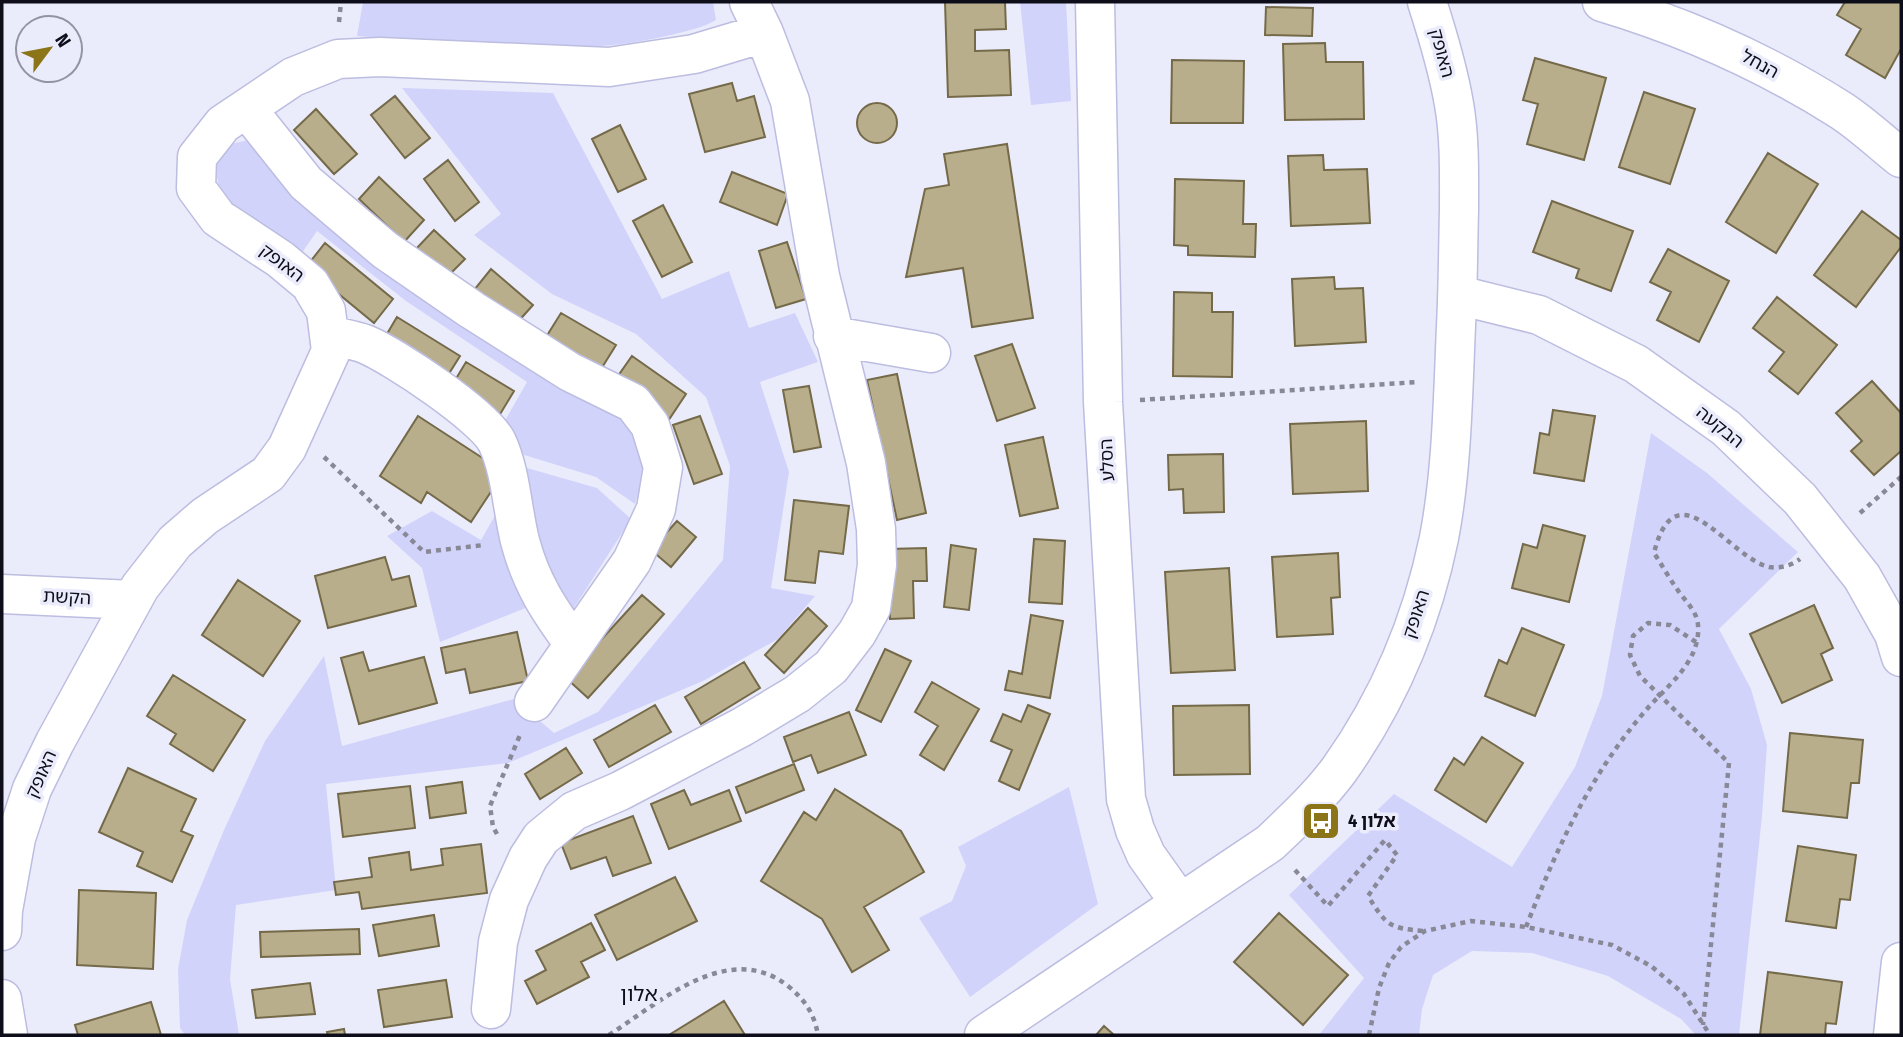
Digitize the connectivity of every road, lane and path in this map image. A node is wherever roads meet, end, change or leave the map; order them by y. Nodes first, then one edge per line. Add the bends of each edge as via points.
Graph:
1 (1095, 2) edge
2 (1427, 2) edge
3 (1602, 2) edge
4 (757, 18) edge
5 (247, 109) junction
6 (1901, 158) edge
7 (1458, 295) junction
8 (329, 335) junction
9 (833, 336) junction
10 (931, 354) dead end
11 (1454, 380) junction
12 (1103, 402) junction
13 (296, 430) junction
14 (1901, 477) edge
15 (1831, 538) junction
16 (520, 540) junction
17 (2, 594) edge
18 (133, 600) junction
19 (1697, 643) junction
20 (574, 644) junction
21 (1901, 657) edge
22 (1661, 694) junction
23 (534, 702) joint
24 (1270, 843) junction
25 (528, 858) junction
26 (1180, 904) junction
27 (1525, 927) junction
28 (2, 930) edge
29 (1425, 932) junction
30 (1901, 962) edge
31 (2, 999) edge
32 (491, 1009) dead end
33 (1703, 1025) junction
34 (8, 1035) edge
35 (609, 1035) edge
36 (818, 1035) edge
37 (984, 1035) edge
38 (1369, 1035) edge
39 (1710, 1035) edge
40 (1893, 1035) edge

1 - 12 street, הסלע
2 - 7 street, האופק via 1443,48 1455,107
3 - 6 street, הנחל via 1659,19 1746,55 1843,112
4 - 5 street, האופק via 694,54 609,67 338,59 293,77
4 - 9 street via 790,101
5 - 8 street, האופק via 223,124 197,157 196,188 218,218 310,284 326,311
5 - 20 street via 306,183 385,250 570,372 633,403 650,425 663,467 656,509 632,561
7 - 11 street, האופק
7 - 15 street, הבקעה via 1539,315 1636,364 1726,428 1800,499
8 - 13 street, האופק via 331,351
8 - 16 street via 365,344 416,374 488,428 501,456
9 - 10 street
9 - 25 street via 866,464 876,529 871,608 857,633 831,667 797,694 620,792 574,811 541,838
11 - 12 path
11 - 24 street, האופק via 1439,537 1402,657 1383,699 1338,771
12 - 26 street, הסלע via 1126,799 1146,855
13 - 16 path via 424,552
13 - 18 street, האופק via 268,474 175,542
14 - 15 path
15 - 19 path via 1792,566 1769,567 1699,518 1682,514 1669,520 1654,553 1692,608 1698,624
15 - 21 street, הבקעה via 1862,577 1894,634
16 - 20 street via 545,604
17 - 18 street, הקשת
18 - 28 street, האופק via 32,789 16,838
19 - 22 path via 1688,664
19 - 22 path via 1670,625 1648,623 1633,636 1630,655 1640,677
20 - 23 street
22 - 27 path via 1612,753 1572,818
22 - 33 path via 1729,763
23 - 25 path via 490,806 493,827 503,846
24 - 26 street, האופק
24 - 29 path via 1328,906 1385,840 1397,855 1368,896 1387,924
25 - 32 street via 509,900 498,942
26 - 37 street, האופק
27 - 29 path via 1471,921
27 - 33 path via 1612,945 1651,966 1684,994
29 - 38 path via 1388,962
30 - 40 street
31 - 34 street
33 - 39 path
35 - 36 path via 701,976 726,969 754,970 781,981 802,997 815,1018

